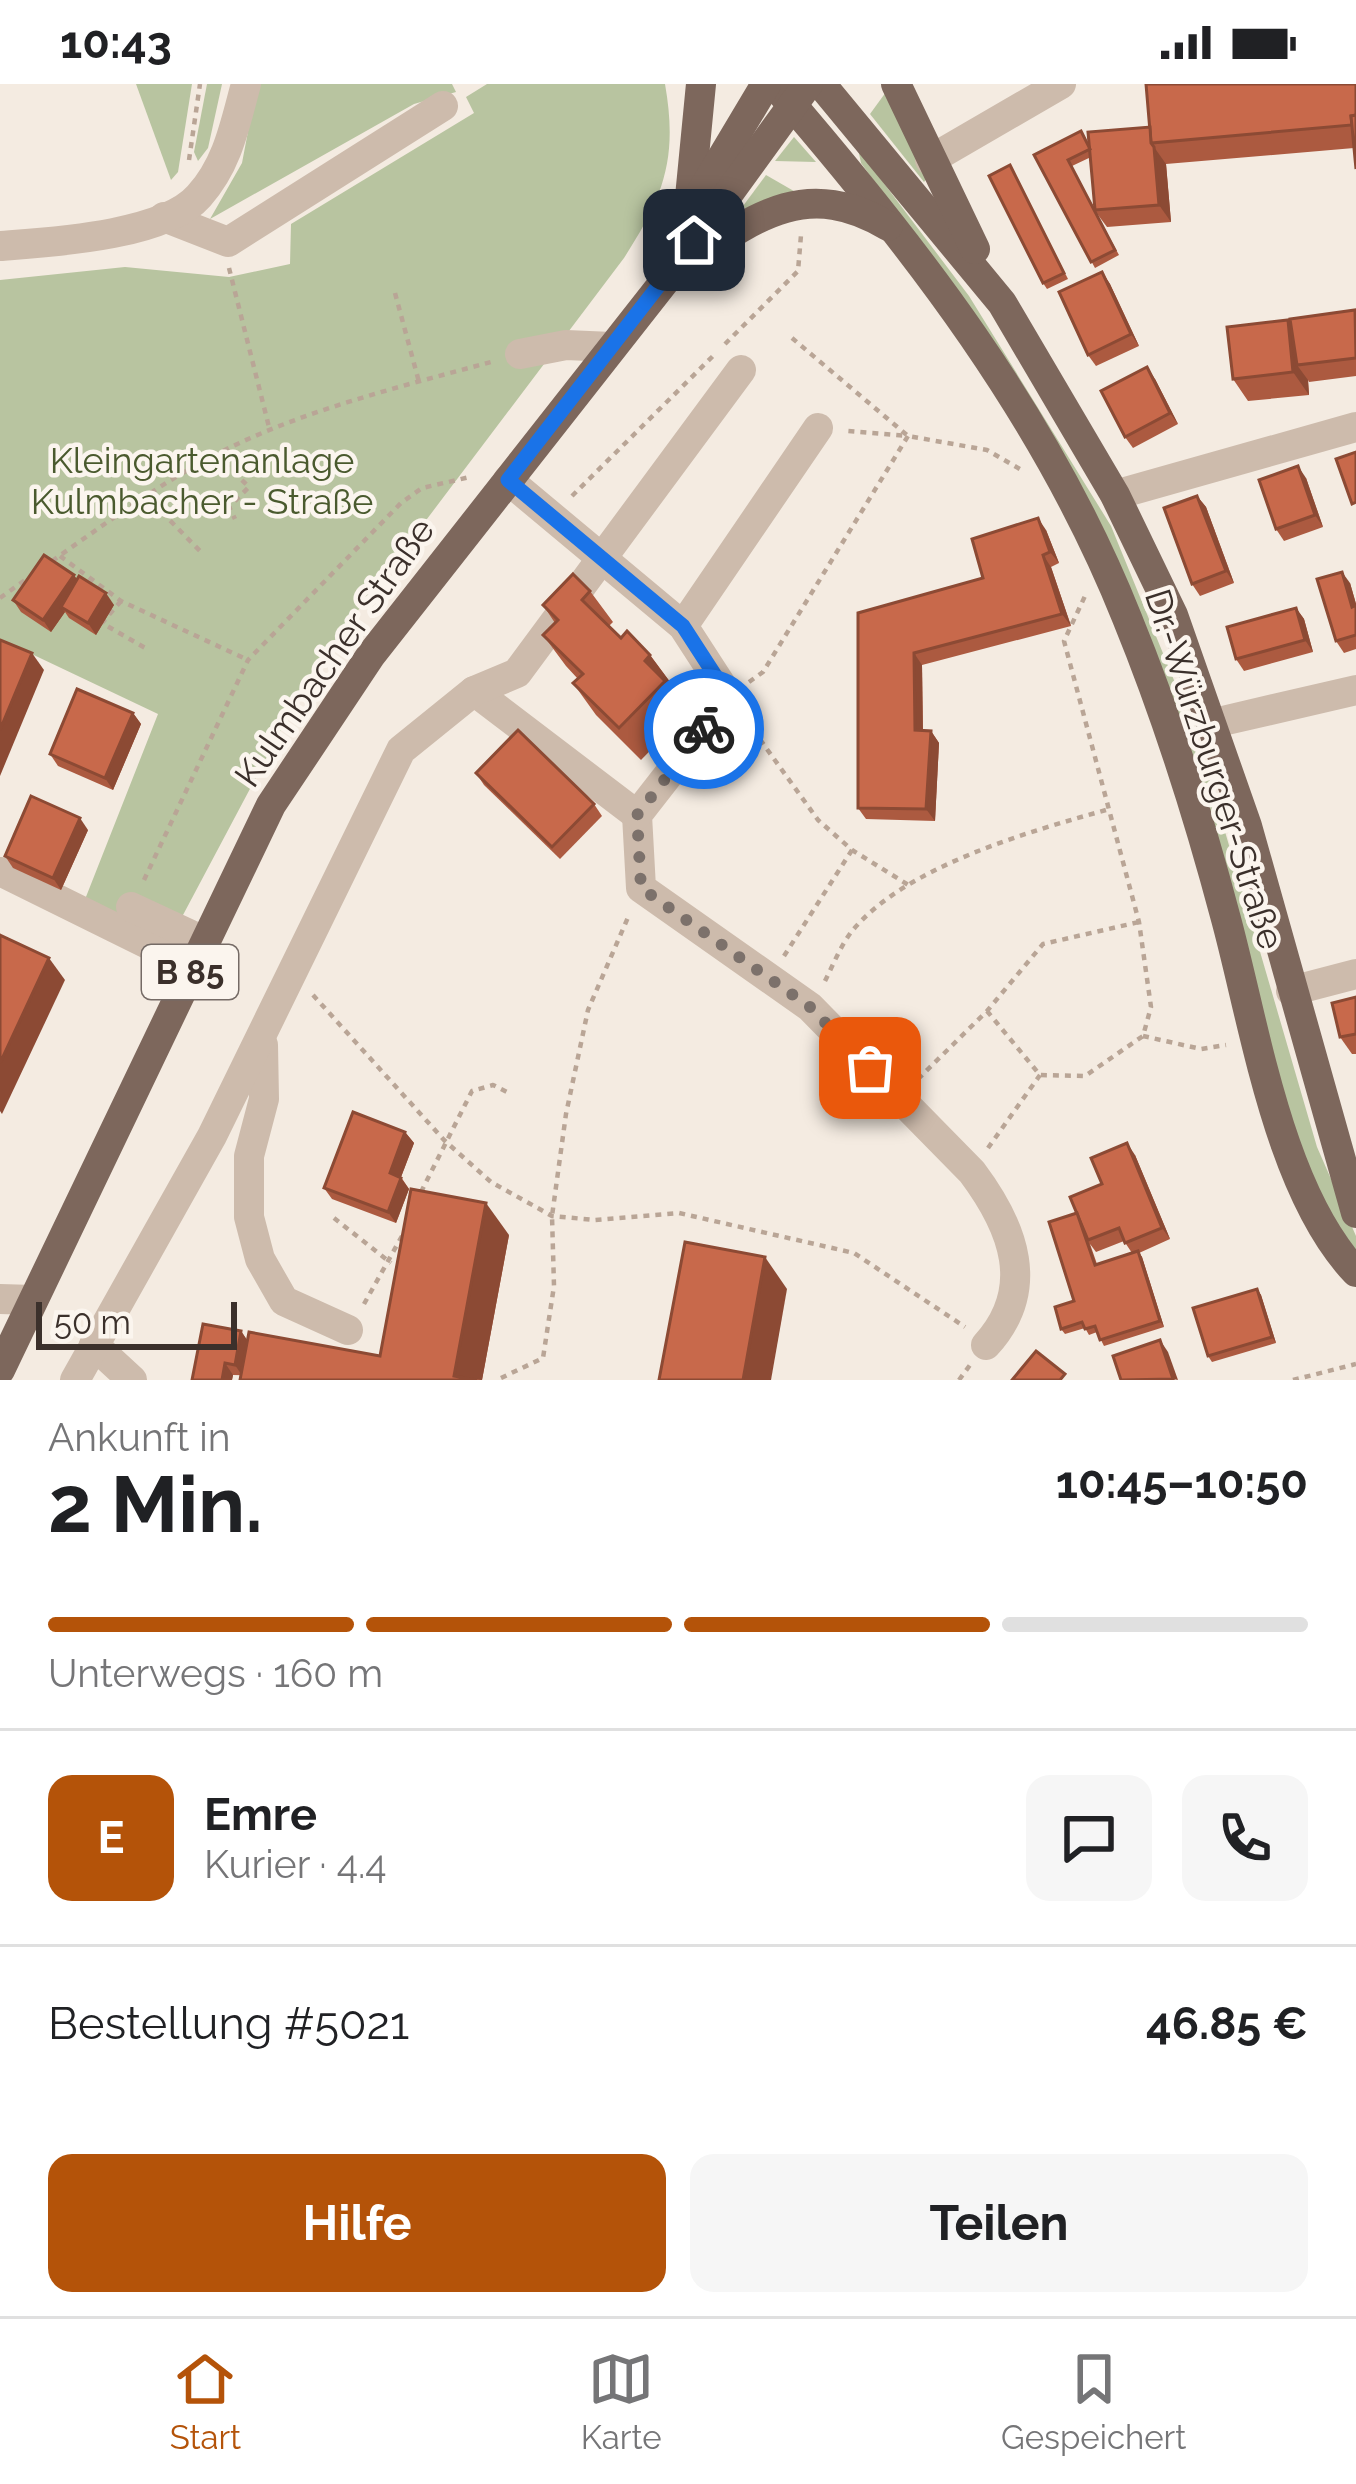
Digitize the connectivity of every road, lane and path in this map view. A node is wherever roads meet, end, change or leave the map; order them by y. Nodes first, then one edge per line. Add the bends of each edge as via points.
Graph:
1 (200, 84) edge
2 (246, 84) edge
3 (701, 84) edge
4 (821, 84) edge
5 (896, 84) edge
6 (1061, 84) edge
7 (785, 89) edge
8 (443, 106) dead end
9 (930, 160) junction
10 (197, 200) junction
11 (805, 203) junction
12 (164, 218) junction
13 (686, 218) junction
14 (893, 229) junction
15 (0, 246) edge
16 (229, 277) dead end
17 (668, 277) junction
18 (395, 293) dead end
19 (1002, 303) junction
20 (792, 338) dead end
21 (613, 346) junction
22 (520, 354) joint
23 (741, 370) dead end
24 (418, 382) junction
25 (818, 428) joint
26 (1356, 428) edge
27 (270, 431) junction
28 (908, 436) junction
29 (216, 454) junction
30 (470, 477) dead end
31 (508, 480) junction
32 (1041, 482) dead end
33 (145, 495) junction
34 (1115, 495) junction
35 (552, 516) junction
36 (235, 519) dead end
37 (201, 552) dead end
38 (60, 556) junction
39 (602, 559) junction
40 (45, 567) edge
41 (30, 578) edge
42 (1087, 593) dead end
43 (0, 598) edge
44 (122, 601) junction
45 (683, 626) junction
46 (147, 649) dead end
47 (248, 660) junction
48 (1356, 690) edge
49 (474, 691) junction
50 (729, 697) junction
51 (1214, 723) junction
52 (1106, 810) junction
53 (637, 815) junction
54 (852, 850) junction
55 (2, 872) edge
56 (910, 886) junction
57 (641, 888) junction
58 (131, 907) joint
59 (1139, 922) junction
60 (204, 941) junction
61 (168, 954) dead end
62 (782, 959) dead end
63 (291, 970) junction
64 (1356, 974) edge
65 (1291, 991) junction
66 (810, 1007) junction
67 (987, 1011) junction
68 (1143, 1036) junction
69 (262, 1037) junction
70 (1258, 1039) junction
71 (1040, 1075) junction
72 (512, 1094) dead end
73 (899, 1098) junction
74 (444, 1140) junction
75 (972, 1172) junction
76 (417, 1202) edge
77 (1356, 1213) edge
78 (552, 1216) junction
79 (334, 1218) dead end
80 (409, 1222) edge
81 (391, 1263) junction
82 (1356, 1272) edge
83 (0, 1299) edge
84 (33, 1300) junction
85 (348, 1330) joint
86 (94, 1345) junction
87 (986, 1345) joint
88 (1356, 1364) edge
89 (0, 1370) edge
90 (501, 1378) edge
91 (75, 1380) edge
92 (132, 1380) edge
93 (1293, 1380) edge

1 - 10 path via 188,179
2 - 10 street via 228,153
3 - 13 main road
4 - 19 main road, Dr.-Würzburger-Straße
5 - 9 main road
6 - 9 street
7 - 13 main road, Kulmbacher Straße / B 85
7 - 14 main road, Dr.-Würzburger-Straße
7 - 17 main road, Kulmbacher Straße / B 85
8 - 12 street via 228,242
9 - 19 main road
10 - 12 street
11 - 14 main road via 867,213
11 - 17 main road via 757,215
11 - 35 path via 798,272
12 - 15 street via 76,240
13 - 17 main road, Kulmbacher Straße / B 85
14 - 70 main road, Dr.-Würzburger-Straße via 1006,382 1075,498 1170,735
16 - 27 path
17 - 21 main road, Kulmbacher Straße / B 85
18 - 24 path
19 - 34 main road, Dr.-Würzburger-Straße
20 - 28 path
21 - 22 street
21 - 31 main road, Kulmbacher Straße / B 85
22 - 24 path
23 - 39 street
24 - 27 path
25 - 28 path
25 - 45 street
26 - 34 street
27 - 29 path
28 - 32 path via 987,450
28 - 50 path via 763,672
29 - 33 path
29 - 36 path via 249,487 230,507
30 - 47 path via 422,488 400,503
31 - 35 street
31 - 60 main road, Kulmbacher Straße / B 85 via 371,655 283,786
33 - 37 path
33 - 38 path
34 - 51 main road, Dr.-Würzburger-Straße
35 - 39 street
38 - 40 path
38 - 44 path
39 - 45 street
39 - 49 street via 517,673
41 - 43 path
42 - 52 path via 1064,641
44 - 46 path via 102,623
44 - 47 path
45 - 50 street
47 - 58 path
48 - 51 street
49 - 53 street
49 - 63 street via 400,750
50 - 53 street
50 - 54 path via 818,820
51 - 65 main road, Dr.-Würzburger-Straße
52 - 56 path via 1008,838
52 - 59 path
53 - 57 street
54 - 56 path
54 - 62 path
55 - 61 street
56 - 66 path via 853,930
57 - 66 street
57 - 78 path via 588,1010
58 - 60 street
59 - 67 path via 1043,944
59 - 68 path via 1151,1007
60 - 84 main road, Kulmbacher Straße / B 85
63 - 69 street
63 - 74 path
64 - 65 street
65 - 77 main road, Dr.-Würzburger-Straße
66 - 73 street
67 - 71 path
67 - 73 path
68 - 70 path via 1201,1049
68 - 71 path via 1085,1076
69 - 85 street via 264,1099 249,1156 249,1217 260,1259 284,1301
69 - 86 street
70 - 82 main road, Dr.-Würzburger-Straße via 1327,1240
71 - 75 path
72 - 74 path via 493,1084 472,1091
73 - 75 street
74 - 76 path
74 - 78 path via 491,1182
75 - 87 street via 994,1202 1018,1269 1010,1318
78 - 87 path via 679,1213 854,1253
78 - 90 path via 554,1286 543,1358
79 - 81 path
80 - 81 path
81 - 85 path
83 - 84 street
84 - 89 main road, Kulmbacher Straße / B 85
86 - 91 street
86 - 92 street
88 - 93 path

